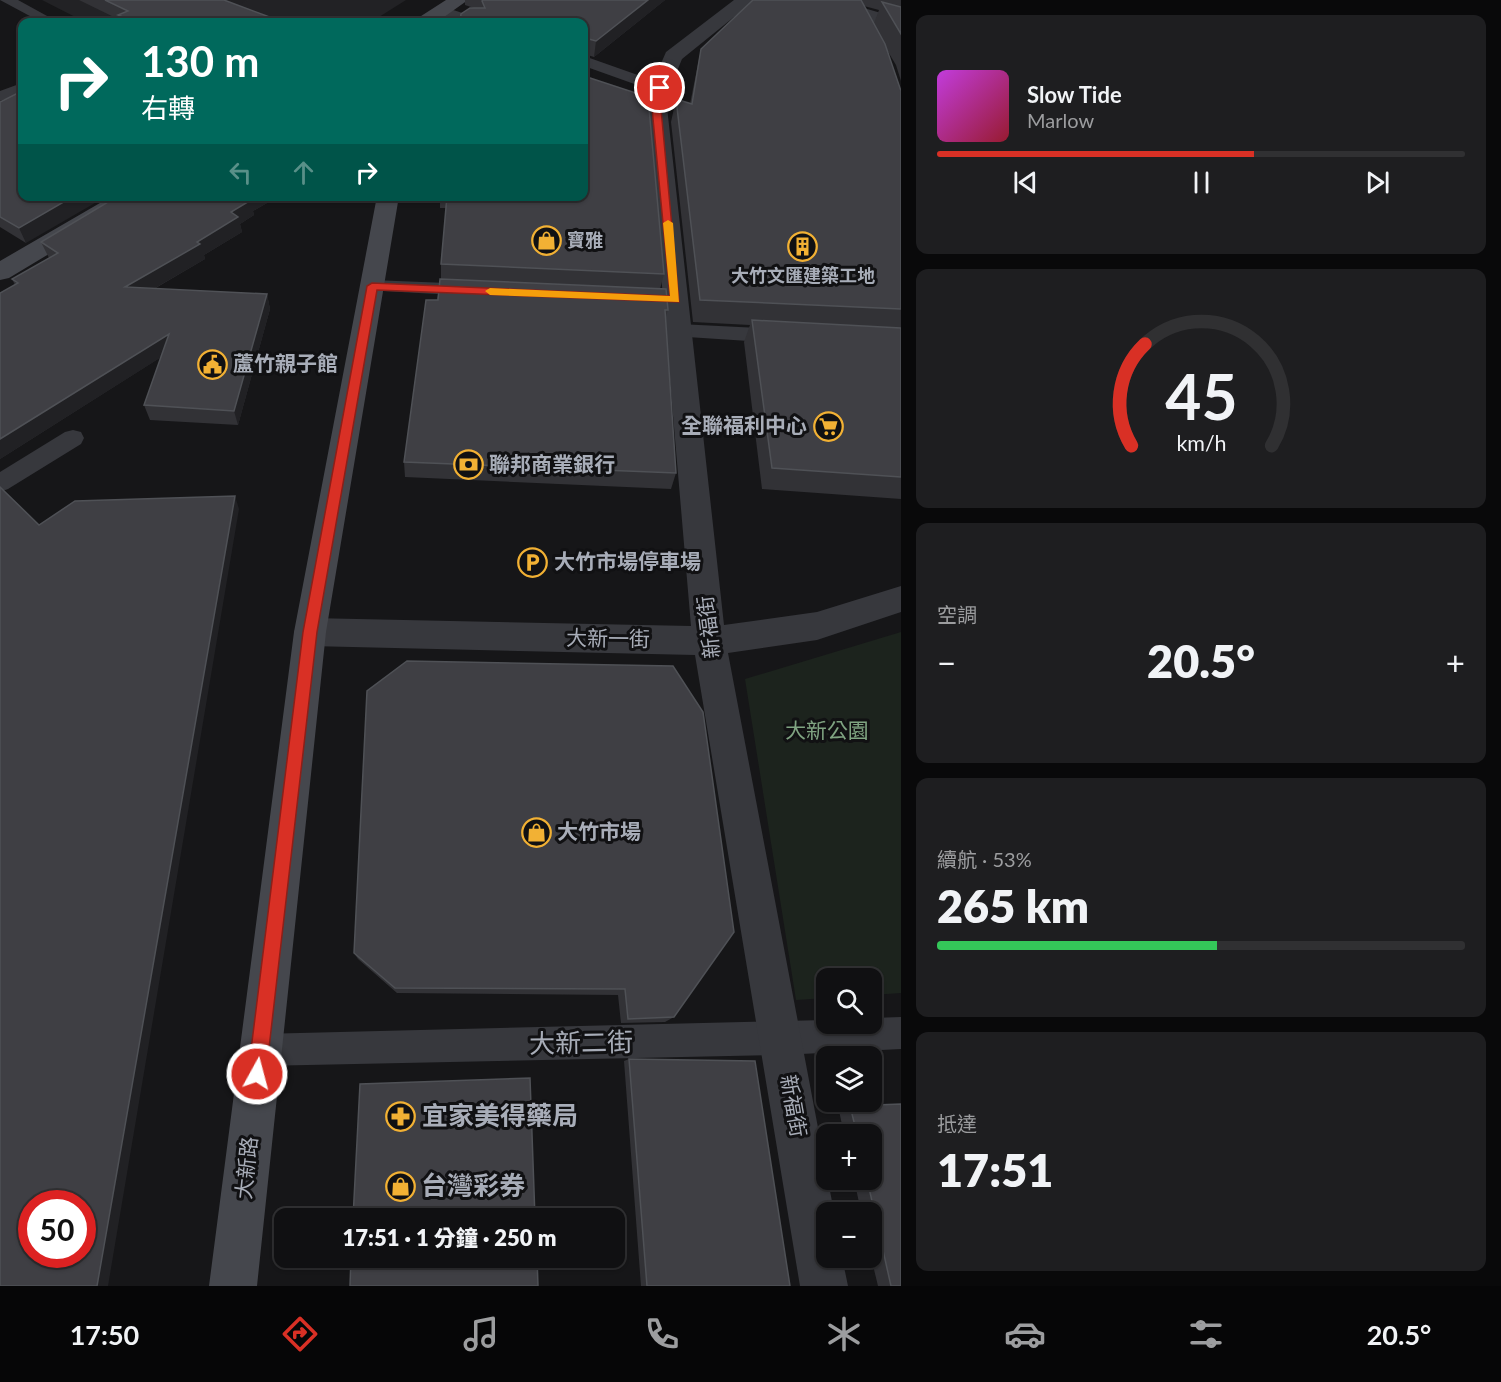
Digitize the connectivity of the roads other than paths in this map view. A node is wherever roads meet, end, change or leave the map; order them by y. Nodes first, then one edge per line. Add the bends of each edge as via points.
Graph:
1 (459, 0) edge
2 (746, 0) edge
3 (818, 0) edge
4 (7, 3) edge
5 (856, 12) junction
6 (42, 18) edge
7 (432, 18) edge
8 (901, 25) edge
9 (866, 30) edge
10 (588, 62) edge
11 (660, 88) junction
12 (18, 89) edge
13 (0, 96) edge
14 (121, 201) edge
15 (387, 201) edge
16 (0, 272) edge
17 (372, 286) junction
18 (489, 291) edge
19 (679, 332) junction
20 (796, 337) edge
21 (73, 438) dead end
22 (0, 483) edge
23 (901, 599) edge
24 (310, 632) junction
25 (709, 641) junction
26 (901, 1033) edge
27 (781, 1039) junction
28 (260, 1050) junction
29 (233, 1286) edge
30 (824, 1286) edge

1 - 7 main road
2 - 11 street, 新福街 via 673,56
3 - 5 street
4 - 6 lane
5 - 8 street
5 - 9 lane
10 - 11 lane
11 - 19 street, 新福街 via 656,98 664,299
12 - 13 lane
14 - 16 main road
15 - 17 main road, 大新路
17 - 18 lane
17 - 24 main road, 大新路
19 - 20 lane
19 - 25 street, 新福街
21 - 22 lane
23 - 25 street, 大新一街 via 817,626
24 - 25 street, 大新一街
24 - 28 main road, 大新路
25 - 27 street, 新福街
26 - 27 lane, 大新二街
27 - 28 lane, 大新二街
27 - 30 street, 新福街
28 - 29 main road, 大新路

